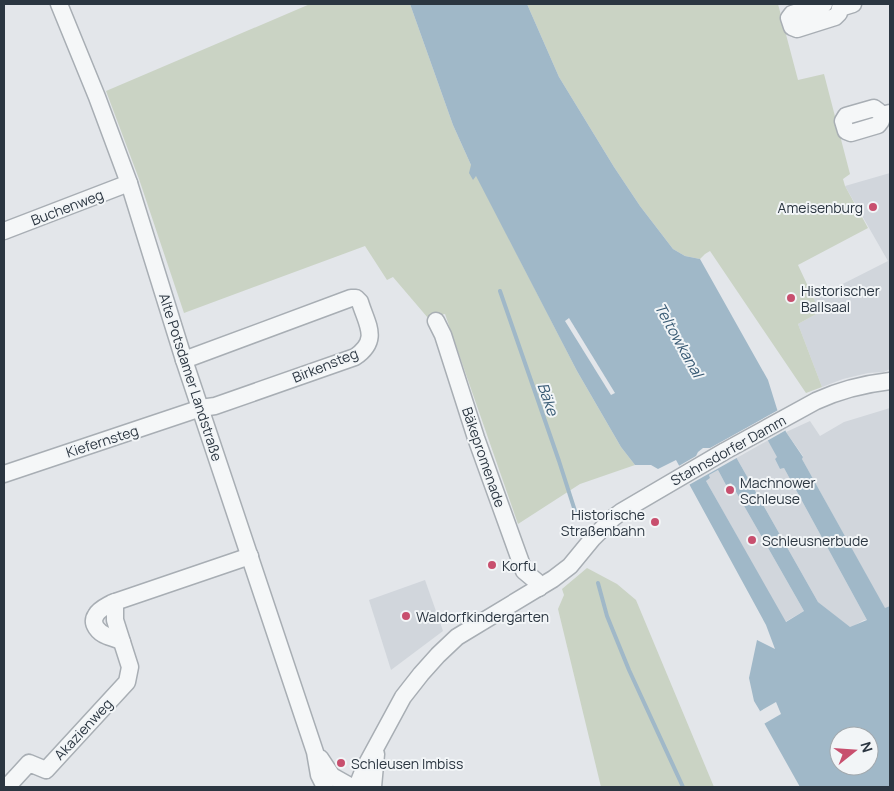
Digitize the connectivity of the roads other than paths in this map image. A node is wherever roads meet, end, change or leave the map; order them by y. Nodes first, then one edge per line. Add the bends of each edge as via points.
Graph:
1 (59, 4) edge
2 (129, 183) junction
3 (4, 231) edge
4 (436, 321) dead end
5 (184, 360) junction
6 (890, 381) edge
7 (201, 408) junction
8 (4, 474) edge
9 (250, 556) junction
10 (539, 588) junction
11 (315, 752) junction
12 (4, 784) edge
13 (358, 786) edge
14 (7, 787) edge
15 (325, 787) edge

1 - 2 street, Alte Potsdamer Landstraße
2 - 3 street, Buchenweg
2 - 5 street, Alte Potsdamer Landstraße
4 - 10 street, Bäkepromenade via 524,571
5 - 7 street, Alte Potsdamer Landstraße
5 - 7 street, Birkensteg via 352,298 360,302 371,335 362,352 215,406
6 - 10 street, Stahnsdorfer Damm via 860,385 816,401 661,488 613,518 570,566
7 - 8 street, Kiefernsteg
7 - 9 street, Alte Potsdamer Landstraße
9 - 11 street, Alte Potsdamer Landstraße
9 - 14 street, Akazienweg via 115,602 96,614 97,629 122,642 130,667 127,682 46,770 29,764
10 - 13 street, Stahnsdorfer Damm via 457,638 438,655 403,698
11 - 13 street, Alte Potsdamer Landstraße via 332,776
11 - 15 street, Alte Potsdamer Landstraße
12 - 14 street

